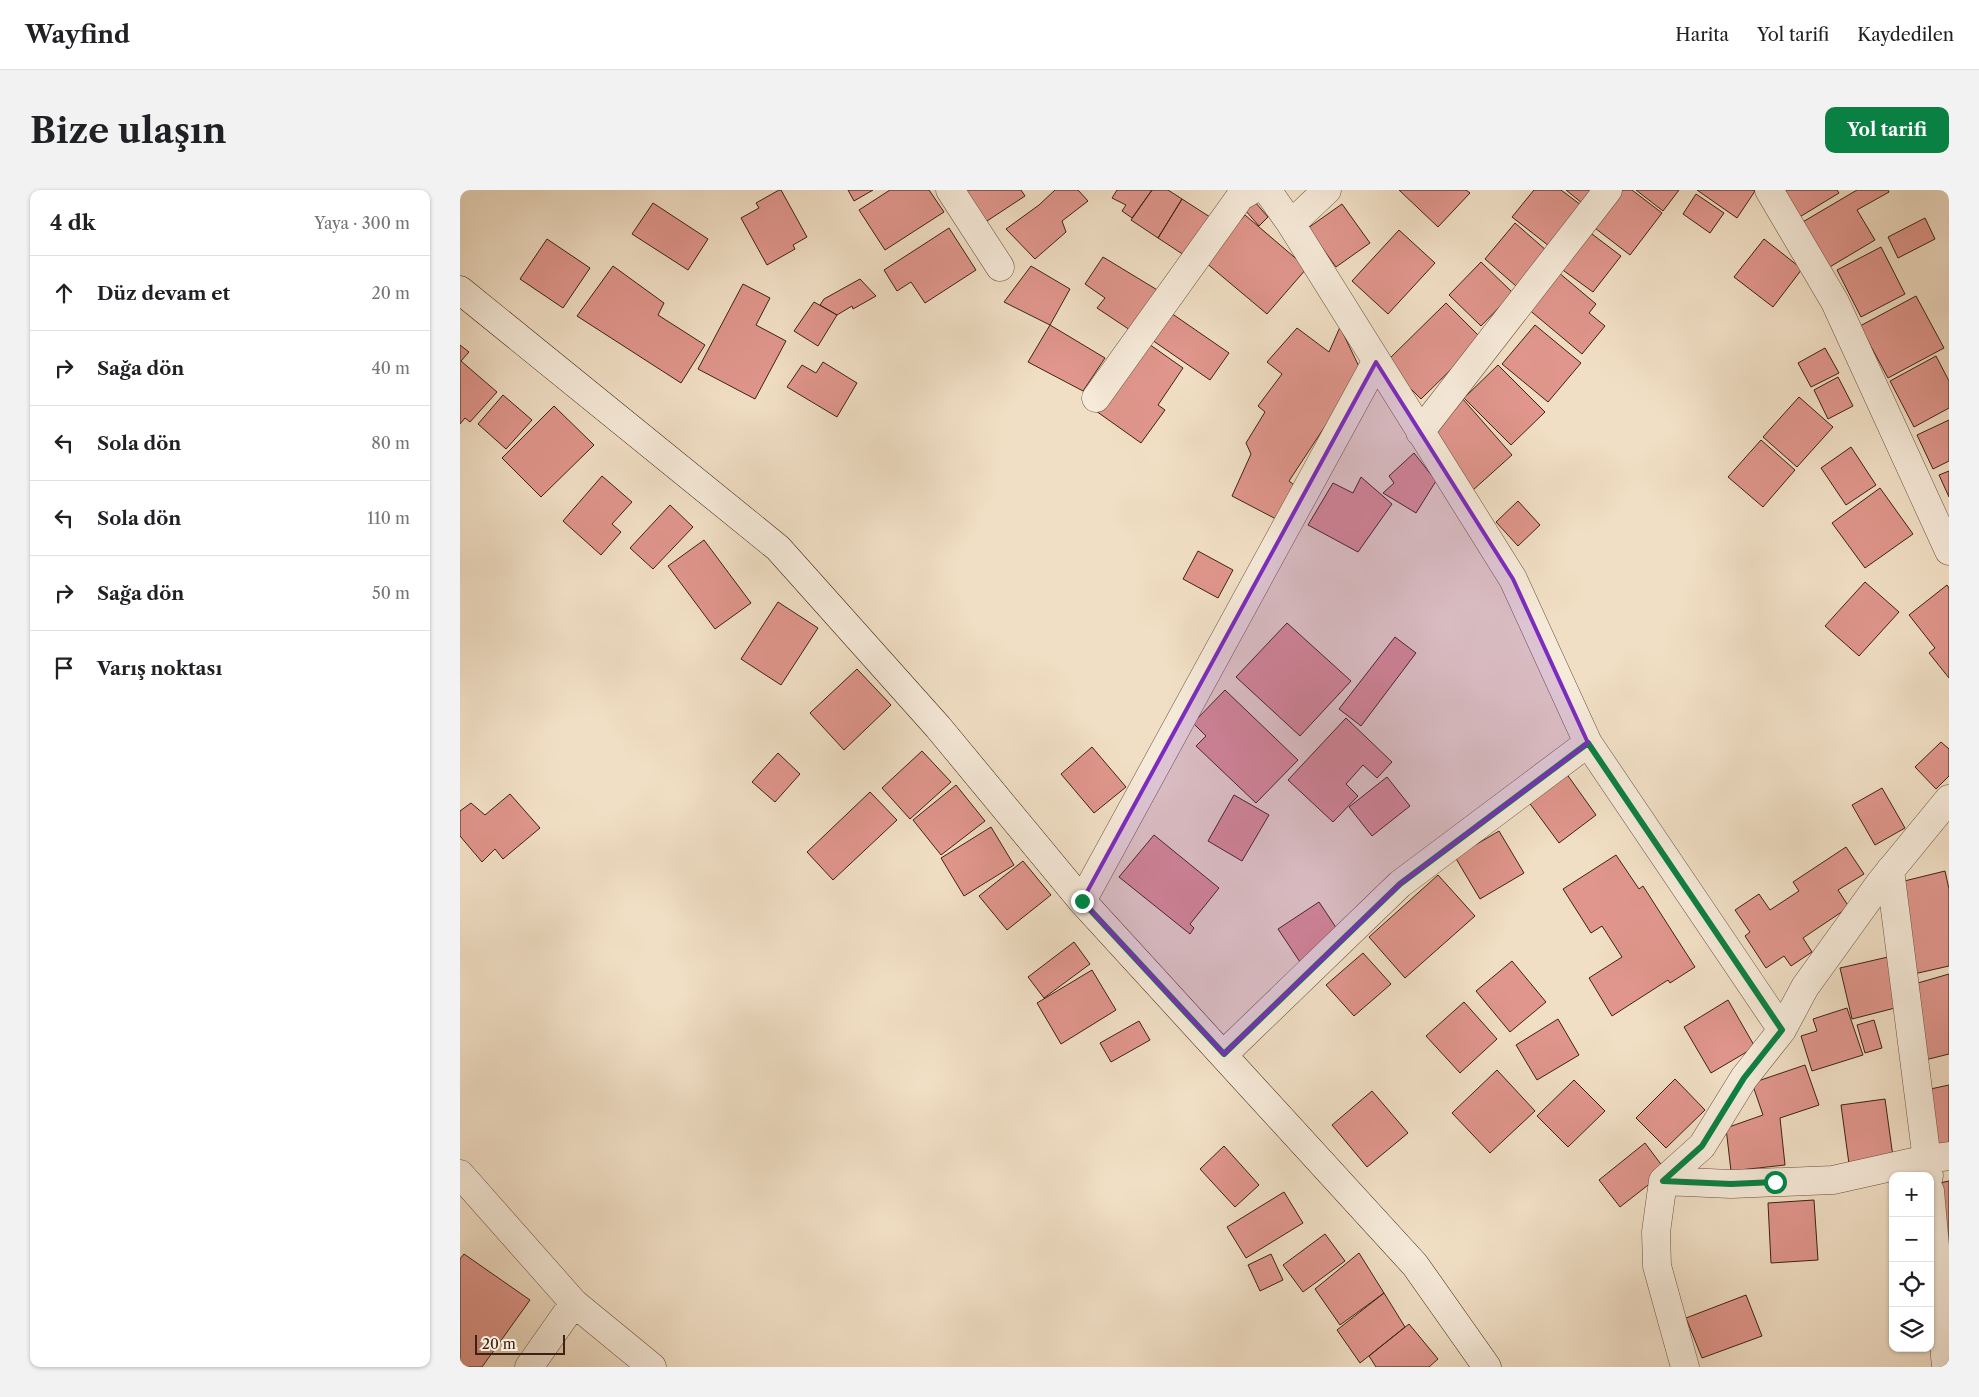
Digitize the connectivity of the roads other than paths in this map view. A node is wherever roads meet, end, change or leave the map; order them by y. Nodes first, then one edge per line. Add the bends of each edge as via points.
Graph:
1 (950, 190) edge
2 (1252, 190) edge
3 (1267, 190) edge
4 (1327, 190) edge
5 (1608, 190) edge
6 (1769, 190) edge
7 (1291, 224) junction
8 (1000, 266) dead end
9 (460, 290) edge
10 (1376, 362) junction
11 (1096, 398) dead end
12 (1420, 432) junction
13 (1949, 551) edge
14 (1588, 743) junction
15 (1949, 798) edge
16 (1890, 870) junction
17 (1082, 901) junction
18 (1782, 1030) junction
19 (1224, 1054) junction
20 (1935, 1164) edge
21 (460, 1174) edge
22 (1663, 1181) junction
23 (1932, 1217) edge
24 (574, 1303) junction
25 (529, 1367) edge
26 (652, 1367) edge
27 (1487, 1367) edge
28 (1685, 1367) edge
29 (1946, 1367) edge

1 - 8 street
2 - 11 street via 1240,197
3 - 7 street
4 - 7 street
5 - 12 street
6 - 13 street via 1835,302
7 - 10 street
9 - 17 street via 778,548 938,727
10 - 12 street
10 - 17 street
12 - 14 street via 1513,579
14 - 18 street
14 - 19 street via 1400,884
15 - 16 street
16 - 18 street via 1804,987
16 - 20 street
17 - 19 street
18 - 22 street via 1744,1078 1702,1146
19 - 27 street via 1415,1265
20 - 22 street via 1833,1180 1731,1184
21 - 24 street
22 - 28 street via 1656,1232 1657,1266
23 - 29 street
24 - 25 street
24 - 26 street

